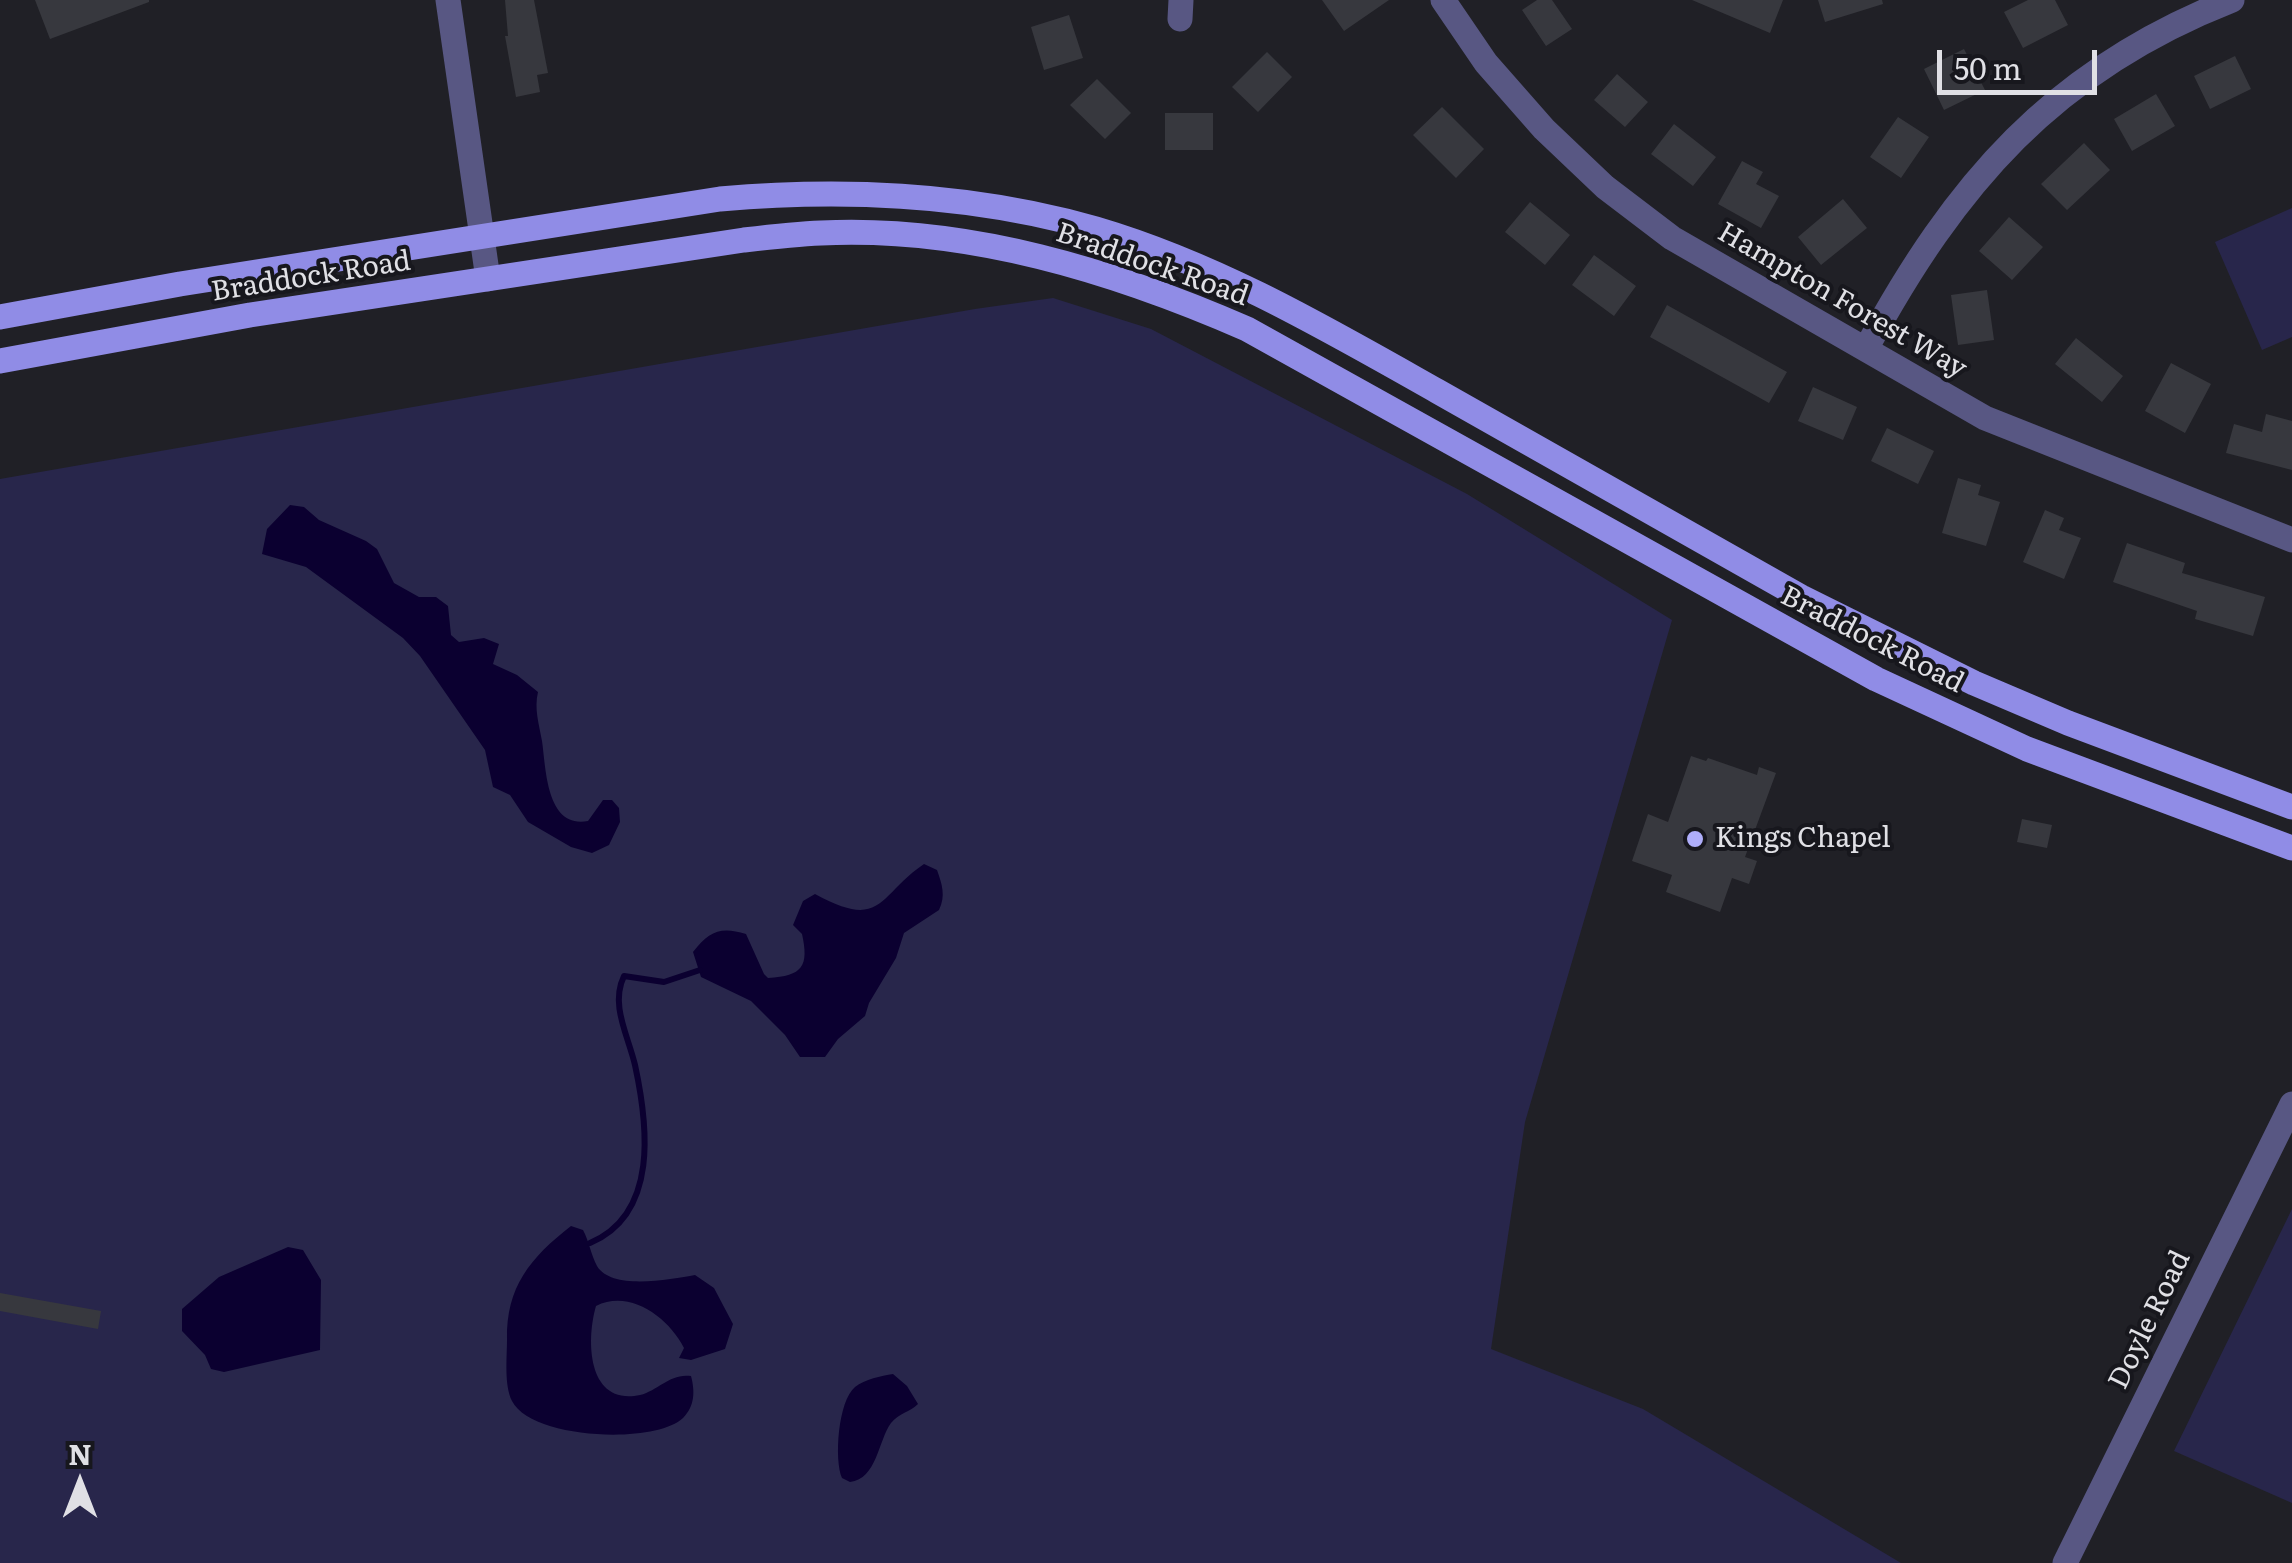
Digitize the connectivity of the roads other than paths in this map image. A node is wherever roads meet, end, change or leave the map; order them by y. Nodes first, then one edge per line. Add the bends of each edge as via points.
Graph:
1 (448, 0) edge
2 (1442, 0) edge
3 (2232, 0) edge
4 (480, 236) junction
5 (488, 279) junction
6 (0, 317) edge
7 (1866, 348) junction
8 (0, 361) edge
9 (2292, 540) edge
10 (2292, 807) edge
11 (2292, 848) edge
12 (2292, 1104) edge
13 (2065, 1563) edge

1 - 4 street
2 - 7 street, Hampton Forest Way via 1486,63 1605,187 1672,238
3 - 7 street via 2123,54 2017,135 1935,231
4 - 5 street
4 - 6 main road, Braddock Road
4 - 10 main road, Braddock Road via 786,193 935,199 1094,229 1245,285 1888,642 2068,724
5 - 8 main road, Braddock Road
5 - 11 main road, Braddock Road via 823,232 936,238 1078,266 1247,329 1882,683 2027,748
7 - 9 street, Hampton Forest Way via 2020,434
12 - 13 street, Doyle Road

